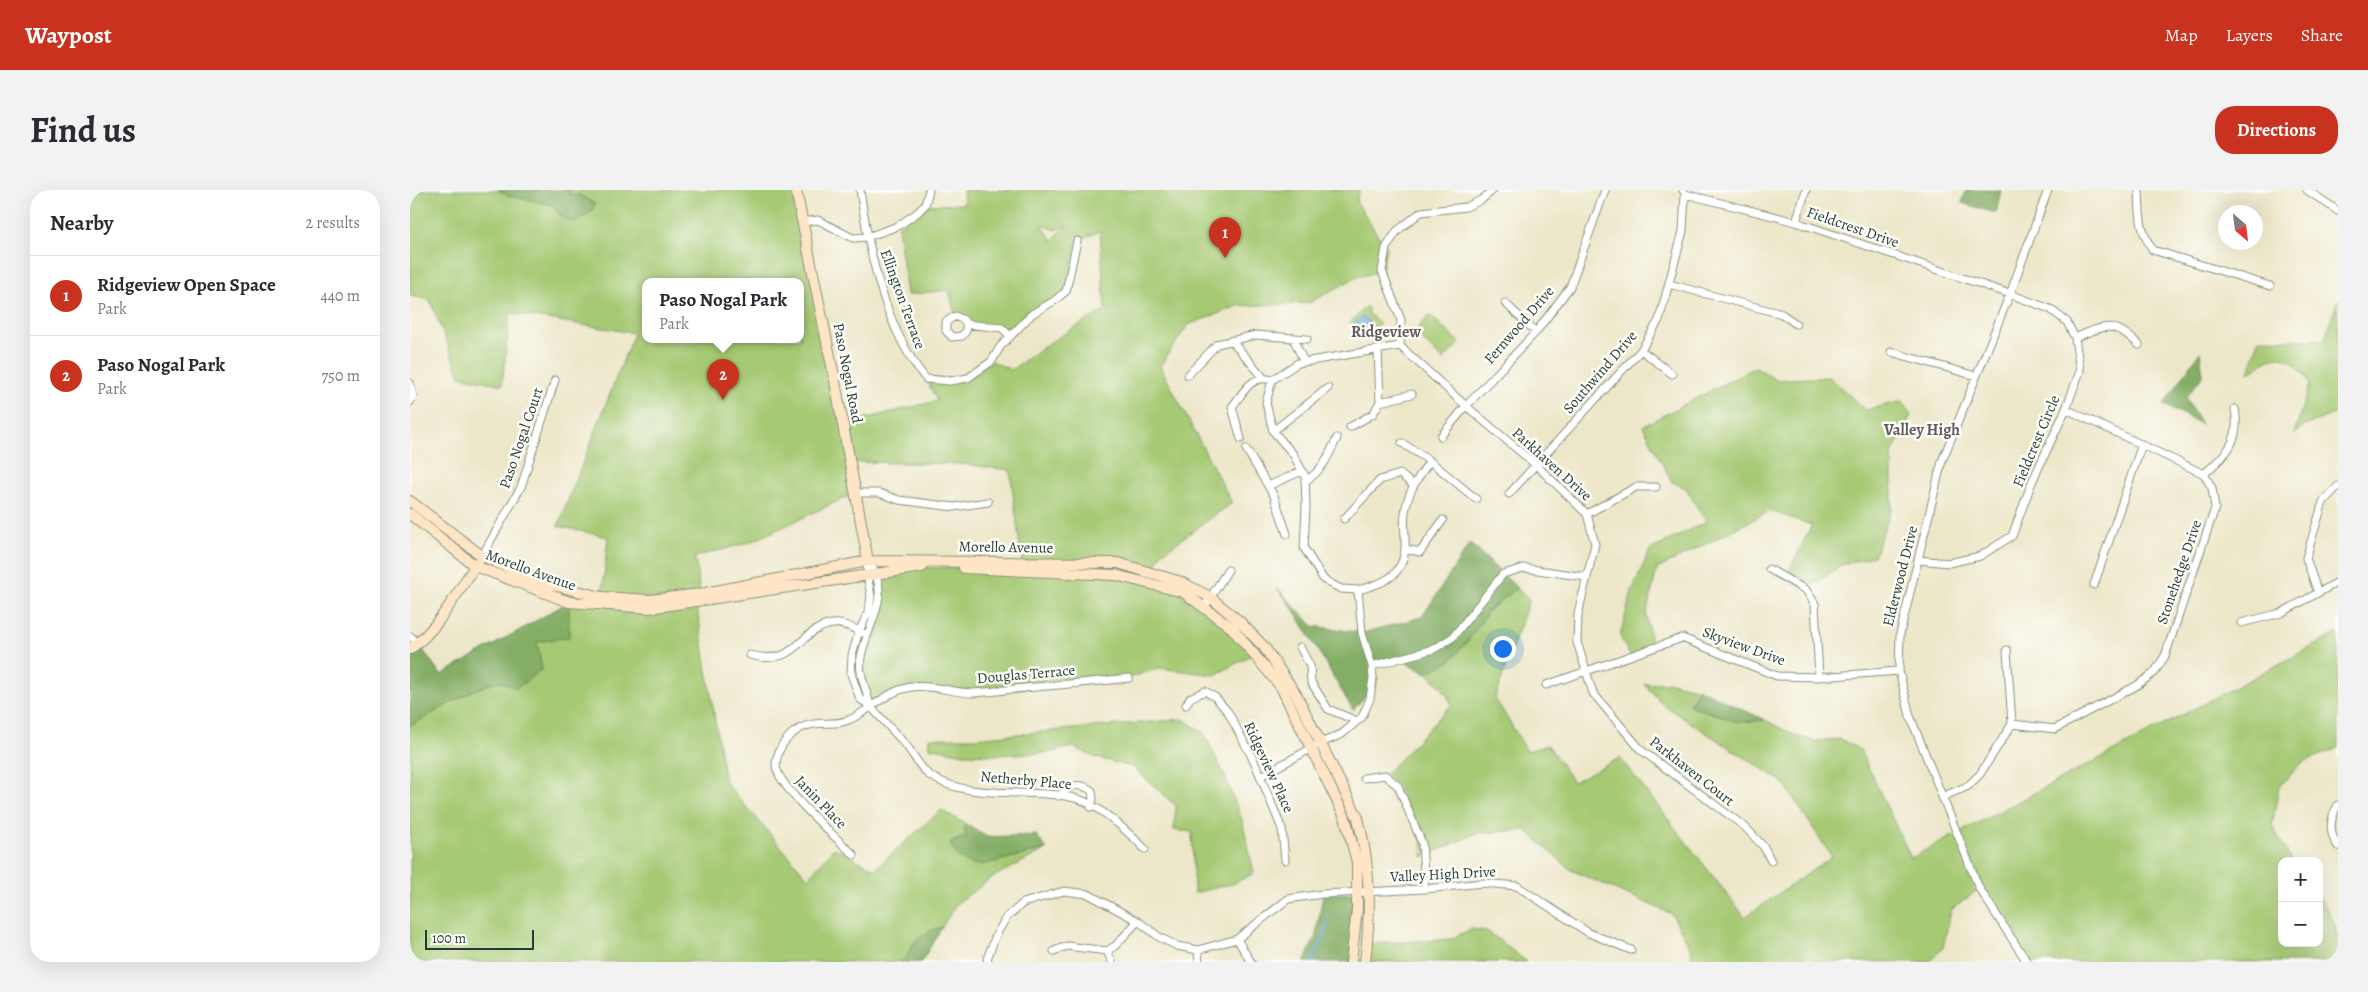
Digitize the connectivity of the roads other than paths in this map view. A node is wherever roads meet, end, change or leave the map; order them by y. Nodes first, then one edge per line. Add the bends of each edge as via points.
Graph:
1 (796, 190) edge
2 (860, 190) edge
3 (929, 190) edge
4 (1493, 190) edge
5 (1605, 190) edge
6 (1806, 190) edge
7 (2048, 190) edge
8 (2139, 190) edge
9 (2307, 190) edge
10 (1684, 192) edge
11 (2338, 212) edge
12 (803, 222) junction
13 (1796, 222) junction
14 (867, 238) junction
15 (1077, 241) dead end
16 (1669, 284) junction
17 (2270, 286) dead end
18 (2010, 294) junction
19 (1505, 303) dead end
20 (966, 324) dead end
21 (1796, 324) dead end
22 (1536, 332) junction
23 (1010, 336) junction
24 (1293, 338) junction
25 (2075, 338) junction
26 (1307, 339) dead end
27 (1232, 341) junction
28 (2139, 345) dead end
29 (1400, 346) junction
30 (1378, 350) junction
31 (1641, 350) junction
32 (1891, 352) dead end
33 (1304, 362) junction
34 (1188, 374) dead end
35 (1672, 374) dead end
36 (1976, 376) junction
37 (1263, 377) junction
38 (555, 380) dead end
39 (1272, 380) junction
40 (410, 383) edge
41 (1328, 388) dead end
42 (1412, 394) dead end
43 (410, 402) edge
44 (1380, 402) junction
45 (1466, 406) junction
46 (2066, 409) junction
47 (2236, 409) dead end
48 (1350, 427) dead end
49 (1273, 431) junction
50 (1441, 436) dead end
51 (1338, 438) dead end
52 (1241, 439) dead end
53 (1402, 442) dead end
54 (2142, 444) junction
55 (1246, 449) dead end
56 (1430, 462) junction
57 (1536, 465) junction
58 (1302, 471) junction
59 (2204, 474) junction
60 (1305, 481) junction
61 (1413, 485) junction
62 (1268, 486) junction
63 (2338, 486) edge
64 (1656, 487) dead end
65 (855, 493) junction
66 (1509, 494) dead end
67 (1476, 499) dead end
68 (410, 500) edge
69 (988, 502) dead end
70 (410, 514) edge
71 (1587, 514) junction
72 (1344, 519) dead end
73 (1443, 520) dead end
74 (1287, 534) dead end
75 (1405, 549) junction
76 (482, 556) junction
77 (1919, 560) junction
78 (868, 561) junction
79 (475, 566) junction
80 (1769, 569) dead end
81 (1228, 570) dead end
82 (877, 573) junction
83 (866, 575) junction
84 (1586, 577) junction
85 (2338, 582) edge
86 (2094, 585) dead end
87 (1358, 590) junction
88 (2318, 593) junction
89 (1207, 602) junction
90 (2241, 623) dead end
91 (859, 631) junction
92 (868, 635) junction
93 (410, 636) edge
94 (414, 646) edge
95 (1300, 647) dead end
96 (2007, 650) dead end
97 (750, 655) dead end
98 (1372, 666) junction
99 (1899, 672) junction
100 (1586, 673) junction
101 (1820, 677) junction
102 (1129, 678) dead end
103 (1546, 685) dead end
104 (1186, 705) dead end
105 (870, 706) junction
106 (1357, 721) junction
107 (2012, 724) junction
108 (1321, 743) junction
109 (1311, 750) junction
110 (1261, 776) junction
111 (1364, 778) dead end
112 (1058, 796) junction
113 (1942, 797) junction
114 (2338, 805) edge
115 (1091, 806) junction
116 (2338, 846) edge
117 (1145, 849) dead end
118 (854, 856) dead end
119 (1285, 860) dead end
120 (1771, 861) dead end
121 (1425, 889) junction
122 (1371, 892) junction
123 (1358, 893) junction
124 (1138, 920) junction
125 (1237, 939) junction
126 (1198, 950) junction
127 (1632, 950) dead end
128 (1054, 951) dead end
129 (1107, 951) junction
130 (988, 962) edge
131 (1112, 962) edge
132 (1199, 962) edge
133 (1251, 962) edge
134 (1352, 962) edge
135 (1365, 962) edge
136 (2027, 962) edge

1 - 12 street, Paso Nogal Road
2 - 14 street
3 - 14 street via 925,205 918,213 898,226
4 - 29 street via 1466,207 1421,212 1397,231 1386,248 1382,271 1401,320
5 - 22 street, Fernwood Drive via 1570,287
6 - 13 street
7 - 18 street, Elderwood Drive
8 - 17 street via 2140,226 2153,250
9 - 11 street
10 - 13 street, Fieldcrest Drive
10 - 16 street, Southwind Drive via 1683,231
12 - 14 street via 818,220 853,238
12 - 65 street, Paso Nogal Road
13 - 18 street, Fieldcrest Drive
14 - 23 street, Ellington Terrace via 882,290 910,360 926,379 950,381 968,378 992,361
15 - 23 street, Ellington Terrace via 1066,291 1032,314
16 - 21 street via 1782,314
16 - 31 street, Southwind Drive via 1659,320
18 - 25 street, Fieldcrest Circle via 2050,309 2067,322
18 - 36 street, Elderwood Drive
19 - 22 street
20 - 23 street via 1002,328
22 - 45 street, Fernwood Drive
24 - 26 street
24 - 27 street via 1256,335
24 - 33 street
25 - 28 street via 2111,326 2126,332
25 - 46 street, Fieldcrest Circle via 2080,371
27 - 34 street via 1217,344
27 - 37 street
29 - 30 street
29 - 45 street, Parkhaven Drive
30 - 33 street
30 - 44 street
31 - 35 street
31 - 57 street, Southwind Drive
32 - 36 street
33 - 39 street
36 - 77 street, Elderwood Drive via 1942,461
37 - 39 street
37 - 52 street via 1252,380 1232,407
38 - 76 street, Paso Nogal Court via 521,487
39 - 49 street via 1266,402
40 - 43 street via 413,396
41 - 49 street
42 - 44 street
44 - 48 street via 1373,414
45 - 50 street, Fernwood Drive
45 - 57 street, Parkhaven Drive
46 - 54 street
46 - 77 street, Fieldcrest Circle via 2032,482 2012,536 1980,556 1949,563
47 - 59 street via 2232,444 2226,455
49 - 58 street via 1293,454
51 - 60 street via 1324,465
53 - 56 street
54 - 59 street
54 - 86 street
55 - 62 street
56 - 61 street
56 - 67 street
57 - 66 street, Southwind Drive
57 - 71 street, Parkhaven Drive
58 - 60 street
58 - 62 street
59 - 107 street, Stonehedge Drive via 2212,488 2215,508 2165,656 2154,673 2055,729
60 - 87 street via 1304,548 1324,580 1341,589
61 - 72 street via 1400,474 1380,480
61 - 75 street via 1405,513
62 - 74 street
63 - 88 street via 2323,502 2306,558
64 - 71 street via 1636,487
65 - 69 street via 879,493 899,500 954,507
65 - 78 street, Paso Nogal Road
68 - 76 street, Morello Avenue
70 - 79 street, Morello Avenue
71 - 84 street, Parkhaven Drive via 1595,544
73 - 75 street via 1420,552
75 - 87 street via 1401,568 1381,585
76 - 78 street, Morello Avenue via 540,582 602,597 650,600 700,594
76 - 79 street
77 - 99 street, Elderwood Drive via 1900,634
78 - 82 street
78 - 83 street, Netherby Place
78 - 89 street, Morello Avenue via 1118,563 1181,582
79 - 83 street, Morello Avenue via 569,602 649,608
79 - 94 street via 438,619
80 - 101 street via 1806,590 1815,604
81 - 89 street
82 - 83 street, Morello Avenue
82 - 89 street, Morello Avenue via 912,567 1114,575 1183,592
82 - 92 street via 876,617
83 - 91 street, Netherby Place via 871,596 869,611
84 - 98 street via 1524,568 1503,574 1453,637 1434,650
84 - 100 street, Parkhaven Drive via 1578,614 1577,642
85 - 88 street
87 - 98 street via 1362,634
88 - 90 street via 2281,613
89 - 108 street, Morello Avenue via 1239,620 1264,647 1296,694
89 - 109 street, Morello Avenue via 1281,687
91 - 92 street
91 - 97 street via 833,624 818,630 777,658
91 - 105 street, Netherby Place via 851,674 860,699
92 - 105 street via 861,657 861,676
93 - 94 street
95 - 106 street via 1310,666 1311,682 1328,709
96 - 107 street
98 - 106 street via 1370,700
99 - 101 street, Skyview Drive
99 - 113 street, Elderwood Drive via 1910,716
100 - 101 street, Skyview Drive via 1682,638 1777,676
100 - 103 street, Skyview Drive
100 - 120 street, Parkhaven Court via 1593,693 1641,750 1745,827 1764,847
102 - 105 street, Douglas Terrace via 973,693 912,687 894,691
104 - 110 street, Ridgeview Place via 1200,692 1215,697 1228,712
105 - 112 street, Netherby Place via 929,774 959,787
105 - 118 street, Janin Place via 842,723 814,724 799,729 783,743 776,766 791,793
106 - 108 street via 1342,734
107 - 113 street via 1980,774 1968,786
108 - 109 street
108 - 122 street, Morello Avenue via 1358,818
109 - 110 street
109 - 123 street, Morello Avenue via 1345,817 1358,862
110 - 119 street, Ridgeview Place via 1282,829
111 - 121 street via 1385,774 1398,786 1422,843
112 - 115 street, Netherby Place via 1079,799
112 - 115 street via 1073,785 1081,785 1092,791
113 - 136 street, Elderwood Drive via 1979,888
114 - 116 street via 2332,816 2331,830
115 - 117 street, Netherby Place via 1123,826
121 - 122 street, Valley High Drive
121 - 127 street, Valley High Drive via 1483,882 1518,886 1589,933
122 - 123 street, Valley High Drive
122 - 135 street, Morello Avenue
123 - 125 street, Valley High Drive via 1288,899
123 - 134 street, Morello Avenue
124 - 126 street via 1177,946
124 - 129 street
124 - 130 street via 1088,894 1064,891 1045,895 1022,903 1006,918 996,935
125 - 126 street
125 - 133 street
126 - 132 street
128 - 129 street via 1067,946
129 - 131 street

